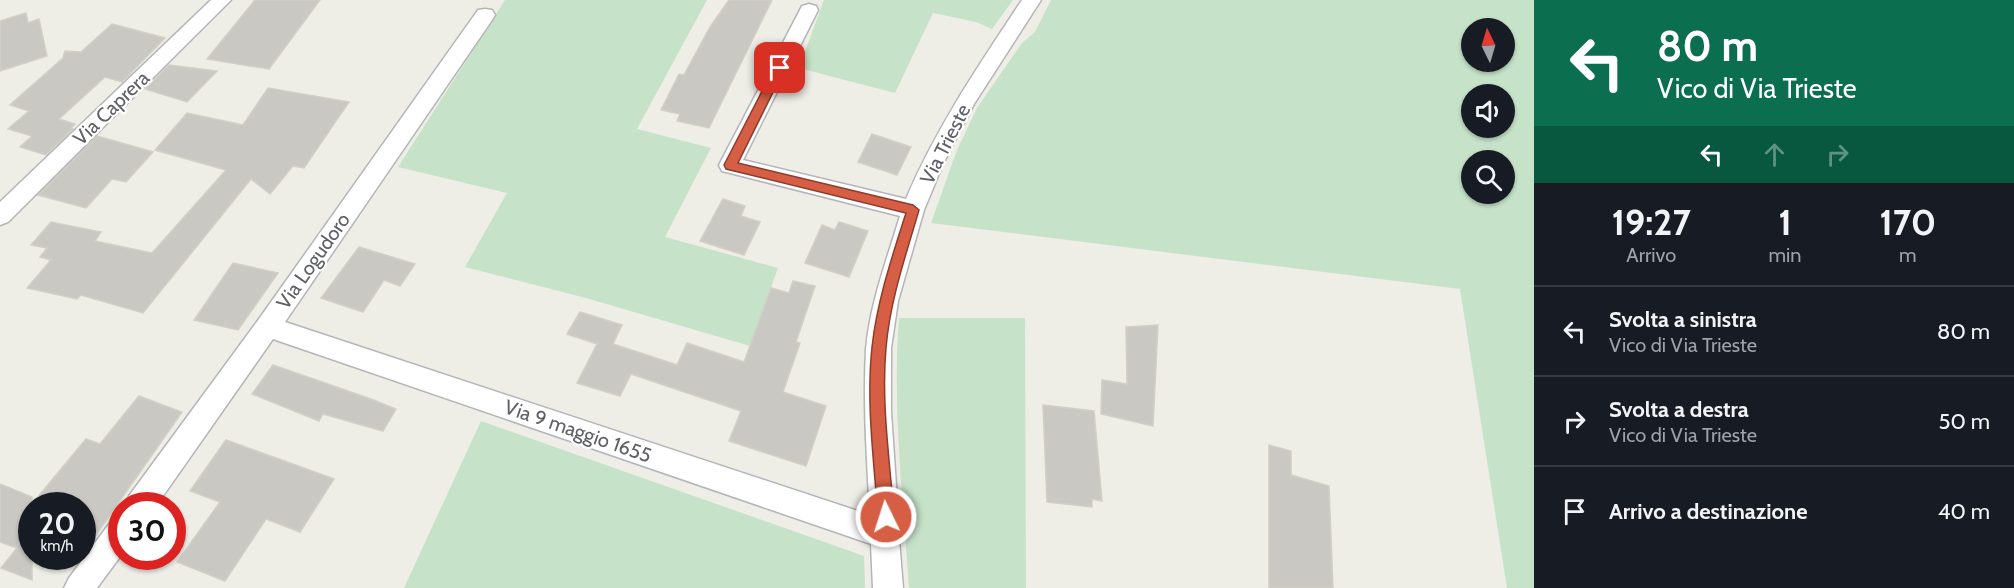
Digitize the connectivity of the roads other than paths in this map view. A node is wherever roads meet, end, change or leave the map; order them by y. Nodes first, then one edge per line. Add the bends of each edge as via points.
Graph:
1 (222, 0) edge
2 (1032, 0) edge
3 (809, 10) dead end
4 (485, 15) dead end
5 (913, 210) junction
6 (0, 216) edge
7 (268, 327) junction
8 (149, 492) edge
9 (887, 535) junction
10 (108, 549) edge
11 (80, 588) edge
12 (888, 588) edge

1 - 6 street, Via Caprera
2 - 5 street, Via Trieste via 966,101 932,164
3 - 5 street via 730,165
4 - 7 street, Via Logudoro
5 - 9 street, Via Trieste via 886,301 879,348 878,412
7 - 8 street, Via Logudoro
7 - 9 street, Via 9 maggio 1655
9 - 12 street, Via Trieste
10 - 11 street

